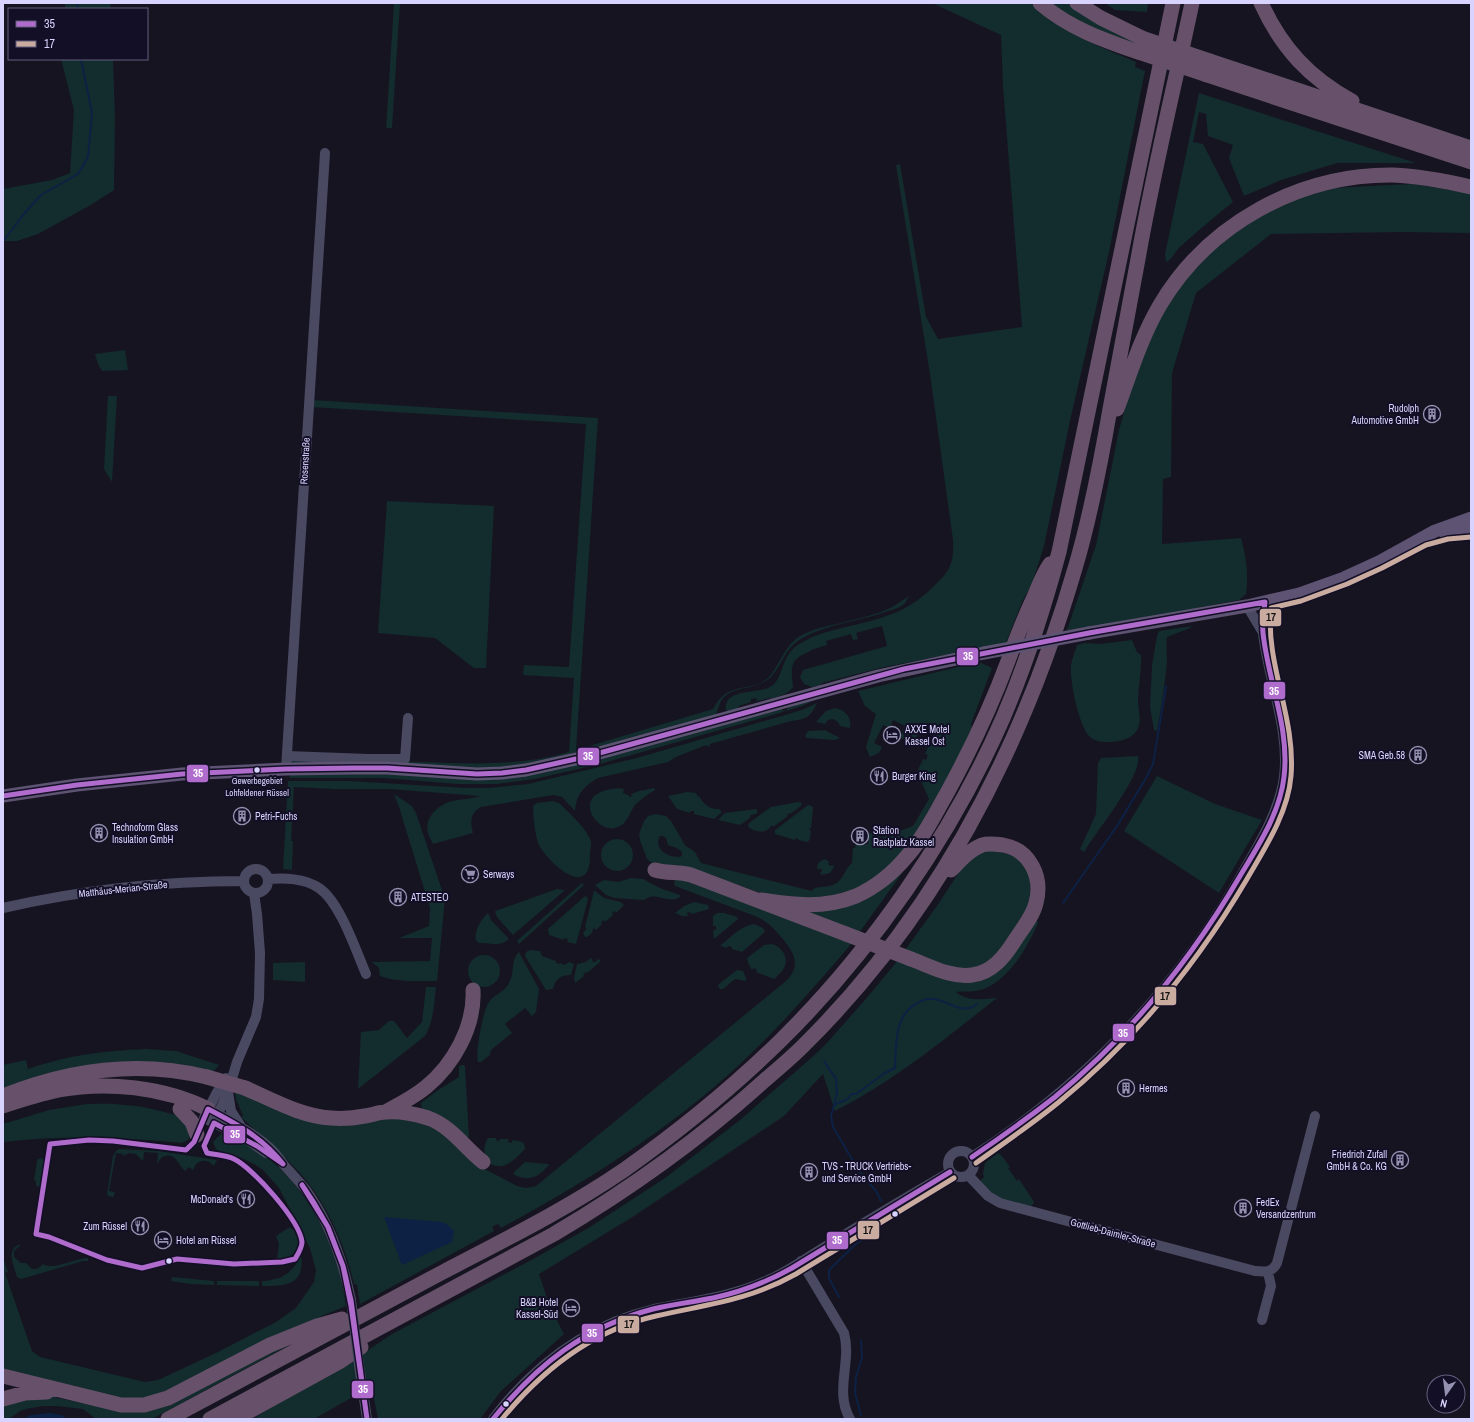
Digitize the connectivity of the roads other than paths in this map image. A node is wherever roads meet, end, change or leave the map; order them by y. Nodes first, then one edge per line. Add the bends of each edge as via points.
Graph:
1 (1040, 3) edge
2 (1077, 3) edge
3 (1173, 3) edge
4 (1192, 3) edge
5 (1261, 3) edge
6 (1140, 45) junction
7 (1208, 68) junction
8 (1383, 118) junction
9 (1471, 148) edge
10 (325, 154) dead end
11 (1471, 162) edge
12 (1471, 187) edge
13 (1104, 444) junction
14 (1471, 518) edge
15 (1469, 531) edge
16 (1423, 538) junction
17 (1059, 552) junction
18 (1265, 602) junction
19 (1247, 606) junction
20 (1262, 631) junction
21 (408, 718) dead end
22 (287, 763) junction
23 (3, 796) edge
24 (655, 870) dead end
25 (268, 879) junction
26 (243, 881) junction
27 (929, 892) junction
28 (254, 893) junction
29 (761, 900) junction
30 (3, 908) edge
31 (366, 974) dead end
32 (473, 990) dead end
33 (237, 1062) junction
34 (228, 1092) junction
35 (3, 1096) edge
36 (3, 1106) edge
37 (180, 1108) junction
38 (386, 1112) junction
39 (3, 1116) edge
40 (211, 1116) junction
41 (1315, 1116) dead end
42 (241, 1127) junction
43 (197, 1135) dead end
44 (972, 1157) junction
45 (483, 1162) dead end
46 (282, 1164) junction
47 (950, 1172) junction
48 (968, 1175) junction
49 (801, 1261) junction
50 (1268, 1272) junction
51 (430, 1300) junction
52 (363, 1315) junction
53 (1262, 1320) dead end
54 (3, 1376) edge
55 (70, 1392) junction
56 (3, 1399) edge
57 (168, 1419) edge
58 (210, 1419) edge
59 (235, 1419) edge
60 (367, 1419) edge
61 (493, 1419) edge
62 (850, 1419) edge

1 - 6 highway via 1065,22 1086,33
2 - 6 highway
3 - 17 highway
4 - 13 highway via 1140,248
5 - 8 highway via 1294,57 1315,78
6 - 7 highway, bridge
7 - 8 highway
7 - 11 highway
8 - 9 highway
10 - 22 street, Rosenstraße
12 - 13 highway via 1393,175 1342,179 1288,195 1248,215 1208,246 1190,264 1160,305 1148,327
13 - 27 highway via 1076,564 1037,682 996,775 959,845
14 - 16 main road
15 - 16 main road via 1447,532
16 - 18 main road via 1344,578 1299,594
17 - 29 highway via 1044,574 1028,607 990,707 968,753 934,816 908,855 882,880 850,898 812,906
17 - 52 highway via 1033,640 1003,718 971,782 930,853 896,903 872,937 813,1006 780,1042 692,1120 621,1172 549,1216
18 - 19 main road
18 - 20 street
19 - 20 street
19 - 22 main road, bridge via 1089,633 884,674 585,757 526,770 477,774
20 - 44 street via 1283,739 1284,772 1277,803 1251,859 1193,952 1123,1034 1053,1099
21 - 22 street via 405,759
22 - 23 main road via 153,776
24 - 29 highway via 691,874
25 - 26 street via 265,873 255,869 248,871
25 - 28 street via 265,889
25 - 31 street via 295,879 319,888 342,919
26 - 28 street via 248,890
26 - 30 street, Matthäus-Merian-Straße via 126,887
27 - 29 highway, bridge via 966,855 982,845 989,844 1007,846 1023,854 1031,862 1038,880 1036,903 1011,948 990,969 973,975 954,974 911,959
27 - 51 highway via 894,942 846,1000 801,1048 732,1110 659,1166 595,1210
28 - 33 street via 260,953 259,999 256,1017
32 - 38 highway via 472,1011 464,1036 445,1068 420,1092
33 - 34 street
33 - 40 street
34 - 40 street
34 - 42 street via 231,1111
35 - 38 highway, bridge via 86,1072 148,1068 207,1077 245,1088 294,1110 323,1117 357,1117
36 - 40 highway via 60,1090 131,1088 188,1100
37 - 39 highway via 139,1099 87,1097 32,1106
37 - 40 highway
37 - 43 highway via 192,1122
38 - 45 highway via 406,1113 435,1121 450,1131
40 - 42 street
40 - 46 street
41 - 50 street via 1277,1263
42 - 46 street via 272,1150
44 - 47 street via 961,1151 953,1153 948,1164
44 - 48 street via 973,1167
46 - 60 street, bridge via 306,1191 325,1222 341,1260 351,1300
47 - 48 street via 958,1177
47 - 49 street
48 - 50 street, Gottlieb-Daimler-Straße via 988,1196 1000,1203 1255,1271
49 - 61 street via 770,1280 747,1289 652,1310 598,1329 571,1343 537,1369
49 - 62 street via 844,1334 846,1346 843,1397
50 - 53 street via 1271,1286
51 - 58 highway
51 - 59 highway via 339,1362
52 - 55 highway via 327,1323 281,1341 152,1404 121,1405
52 - 57 highway
54 - 55 highway
55 - 56 highway via 25,1393

